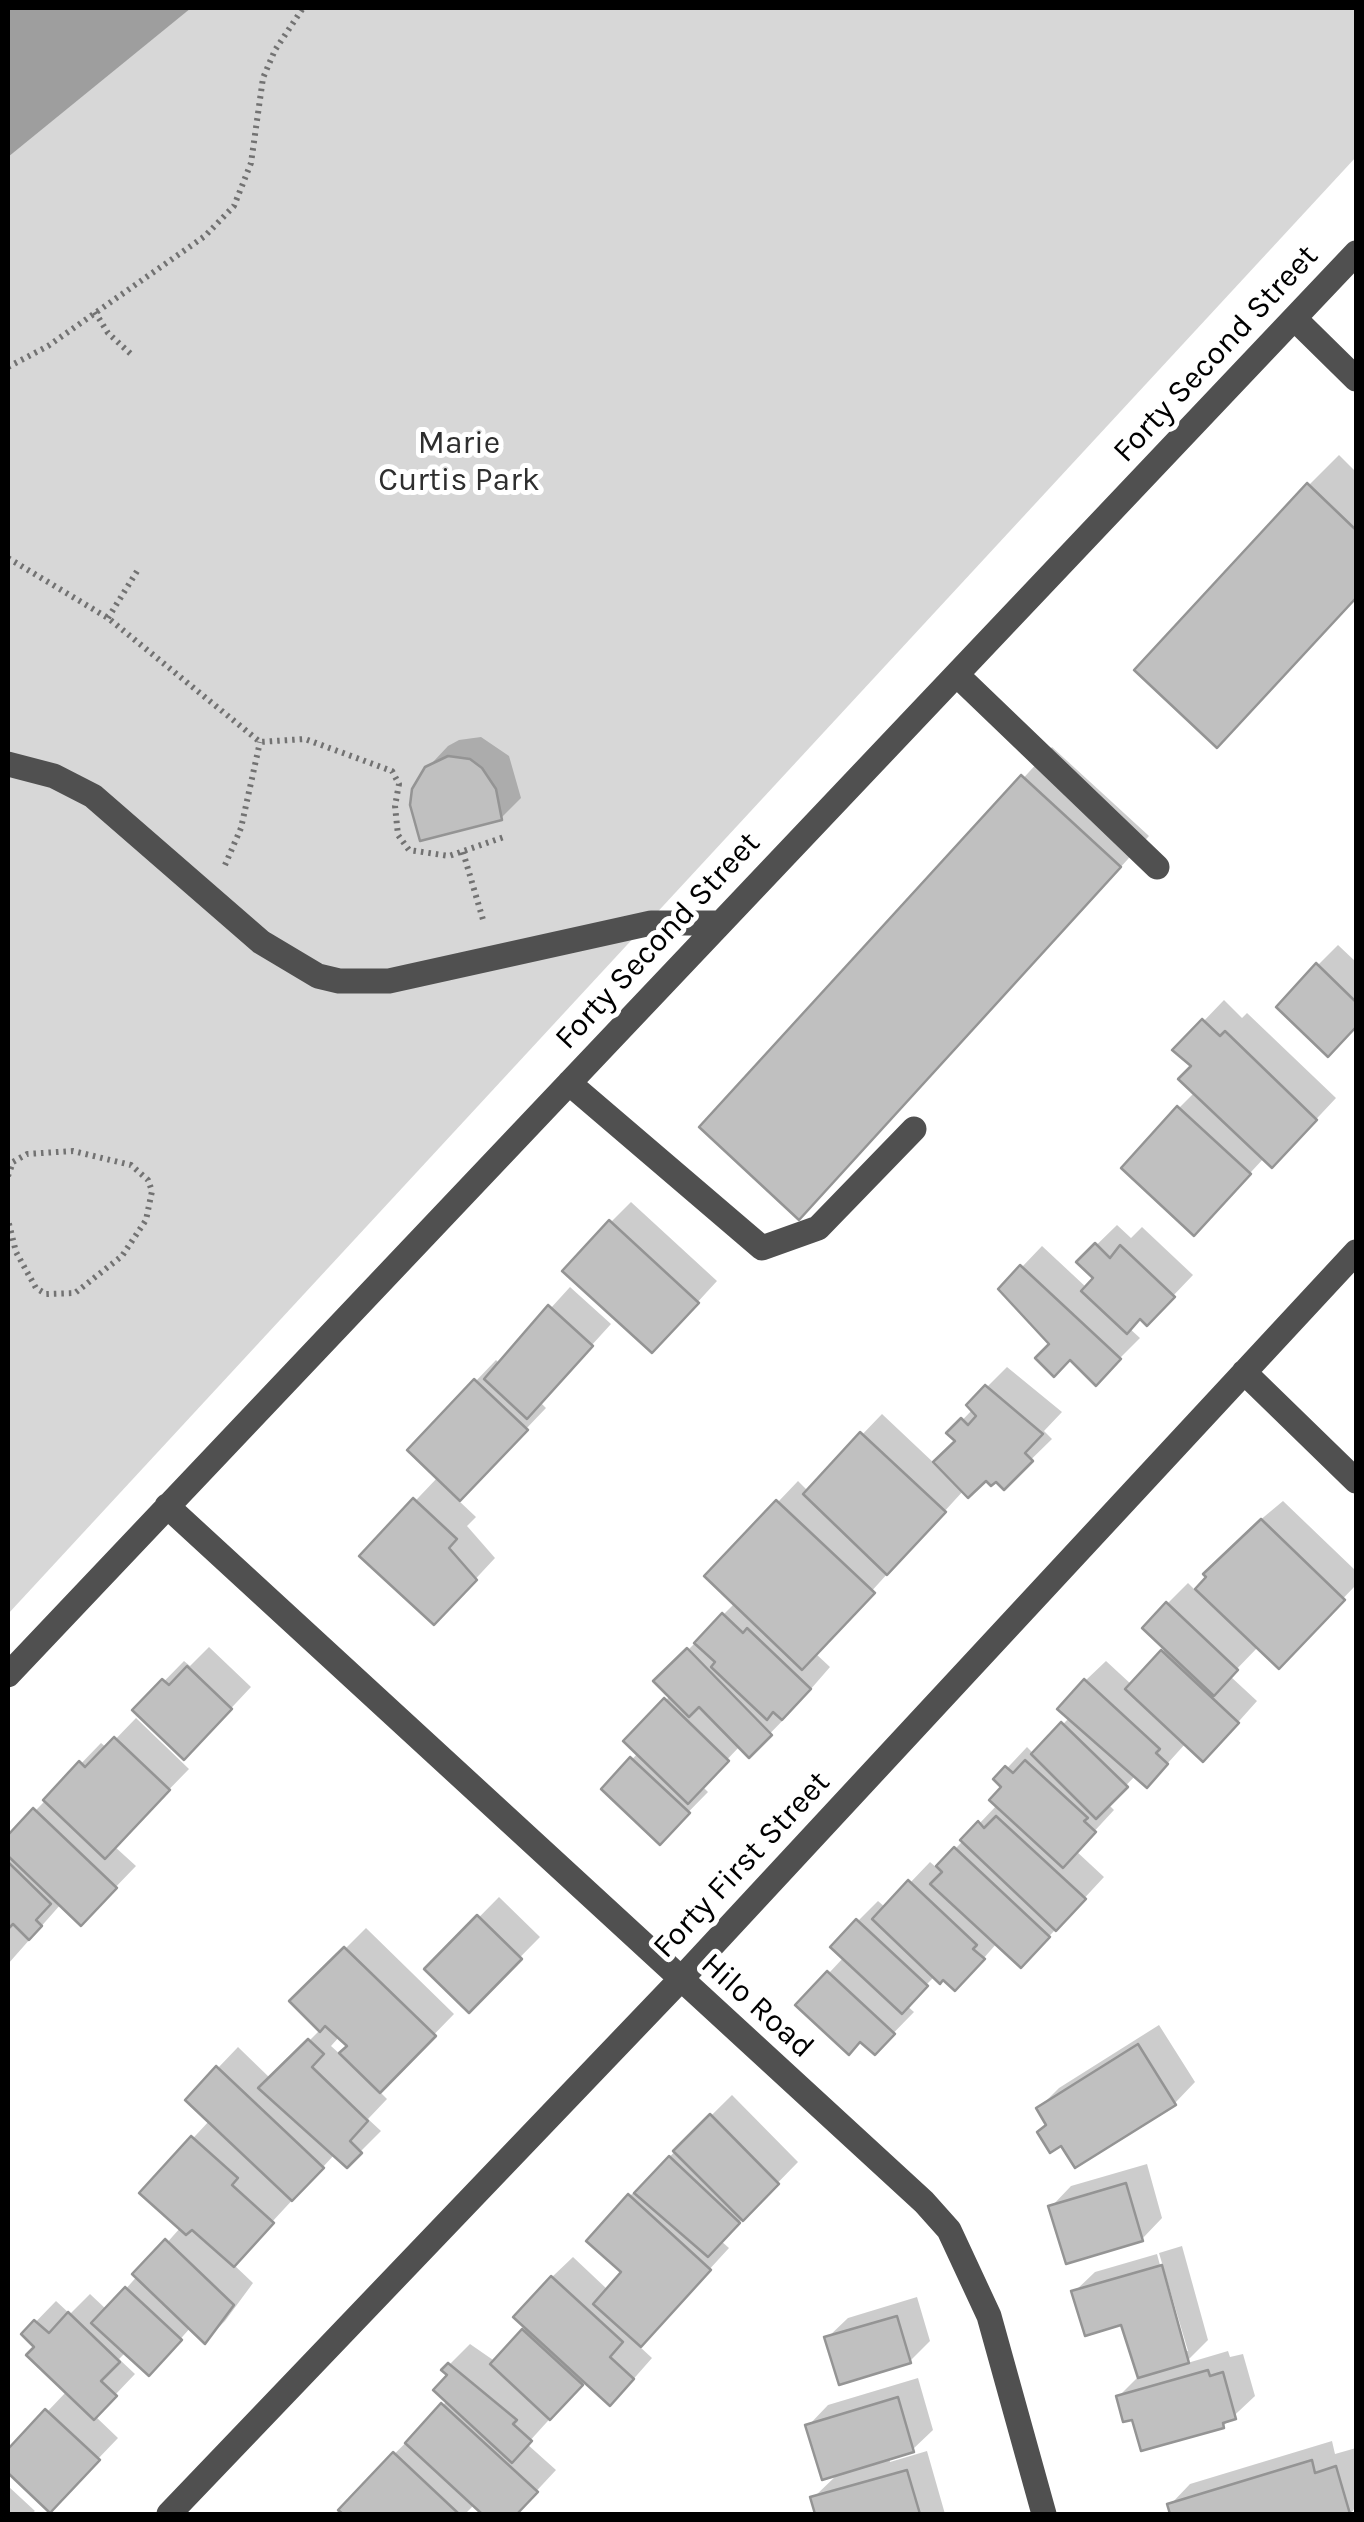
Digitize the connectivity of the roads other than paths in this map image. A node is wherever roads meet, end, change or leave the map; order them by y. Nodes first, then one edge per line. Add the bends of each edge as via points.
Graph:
1 (1356, 253) edge
2 (1295, 319) junction
3 (1356, 379) edge
4 (957, 674) junction
5 (8, 764) edge
6 (1157, 866) dead end
7 (718, 923) junction
8 (569, 1082) junction
9 (914, 1129) dead end
10 (1356, 1252) edge
11 (1244, 1372) junction
12 (1356, 1481) edge
13 (167, 1506) junction
14 (8, 1676) edge
15 (680, 1980) junction
16 (168, 2514) edge
17 (1044, 2514) edge

1 - 2 street, Forty Second Street
2 - 3 street
2 - 4 street, Forty Second Street
4 - 6 street
4 - 7 street, Forty Second Street
5 - 7 street via 54,776 92,796 261,942 339,982 389,981 652,923
7 - 8 street, Forty Second Street
8 - 9 street via 762,1248 818,1228
8 - 13 street, Forty Second Street
10 - 11 street, Forty First Street
11 - 12 street
11 - 15 street, Forty First Street
13 - 14 street, Forty Second Street
13 - 15 street, Hilo Road
15 - 16 street, Forty First Street
15 - 17 street, Hilo Road via 949,2230 988,2316

